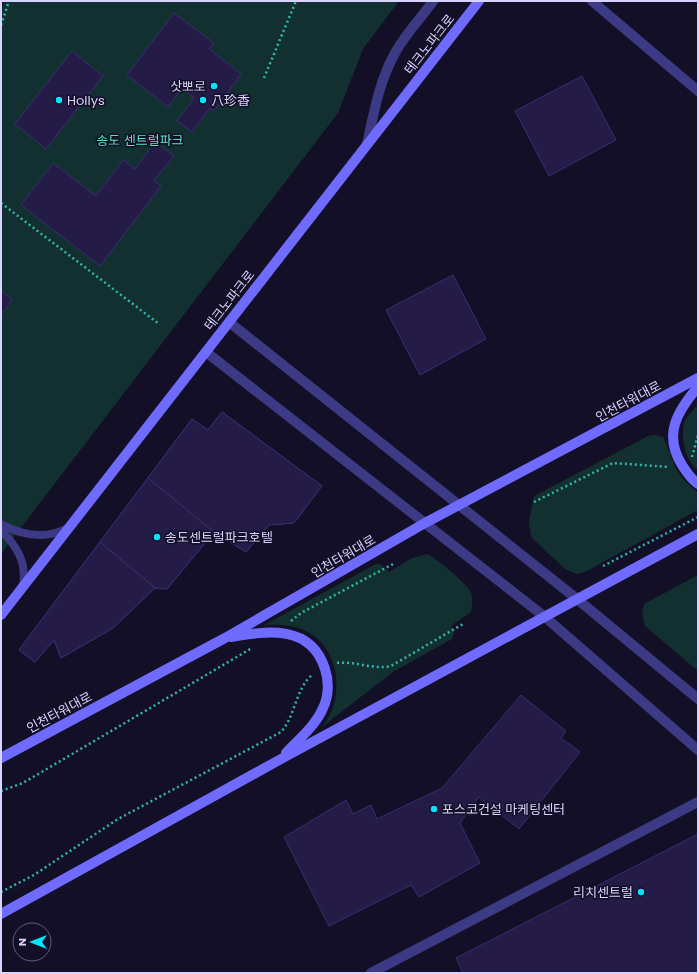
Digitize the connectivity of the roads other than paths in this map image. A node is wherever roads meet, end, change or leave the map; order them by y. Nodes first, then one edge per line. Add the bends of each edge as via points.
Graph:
1 (433, 1) edge
2 (479, 1) edge
3 (592, 1) edge
4 (698, 92) edge
5 (367, 144) junction
6 (229, 322) junction
7 (206, 352) junction
8 (698, 378) edge
9 (698, 387) edge
10 (698, 484) edge
11 (460, 506) junction
12 (425, 523) junction
13 (1, 524) edge
14 (68, 528) junction
15 (1, 530) edge
16 (698, 534) edge
17 (23, 587) junction
18 (577, 599) junction
19 (1, 615) edge
20 (545, 617) junction
21 (225, 638) junction
22 (698, 699) edge
23 (33, 740) junction
24 (1, 750) edge
25 (698, 750) edge
26 (1, 758) edge
27 (281, 759) junction
28 (698, 802) edge
29 (1, 914) edge
30 (371, 973) edge

1 - 5 street via 396,52 389,66 379,90
2 - 5 main road, 테크노파크로
3 - 4 street
5 - 6 main road, 테크노파크로
6 - 7 main road, 테크노파크로
6 - 11 street
7 - 12 street
7 - 14 main road, 테크노파크로
8 - 11 main road, 인천타워대로
9 - 10 main road via 677,416 673,433 677,457 692,480
11 - 12 main road, 인천타워대로
11 - 18 street
12 - 20 street
12 - 21 main road, 인천타워대로
13 - 14 lane via 31,535 44,536 55,535
14 - 17 main road, 테크노파크로
15 - 17 lane via 23,561
16 - 18 main road
17 - 19 main road, 테크노파크로
18 - 20 main road
18 - 22 street
20 - 25 street
20 - 27 main road
21 - 23 main road, 인천타워대로
21 - 27 main road via 284,633 308,642 322,660 328,684 324,707 313,724
23 - 24 main road
23 - 26 main road, 인천타워대로
27 - 29 main road
28 - 30 street

